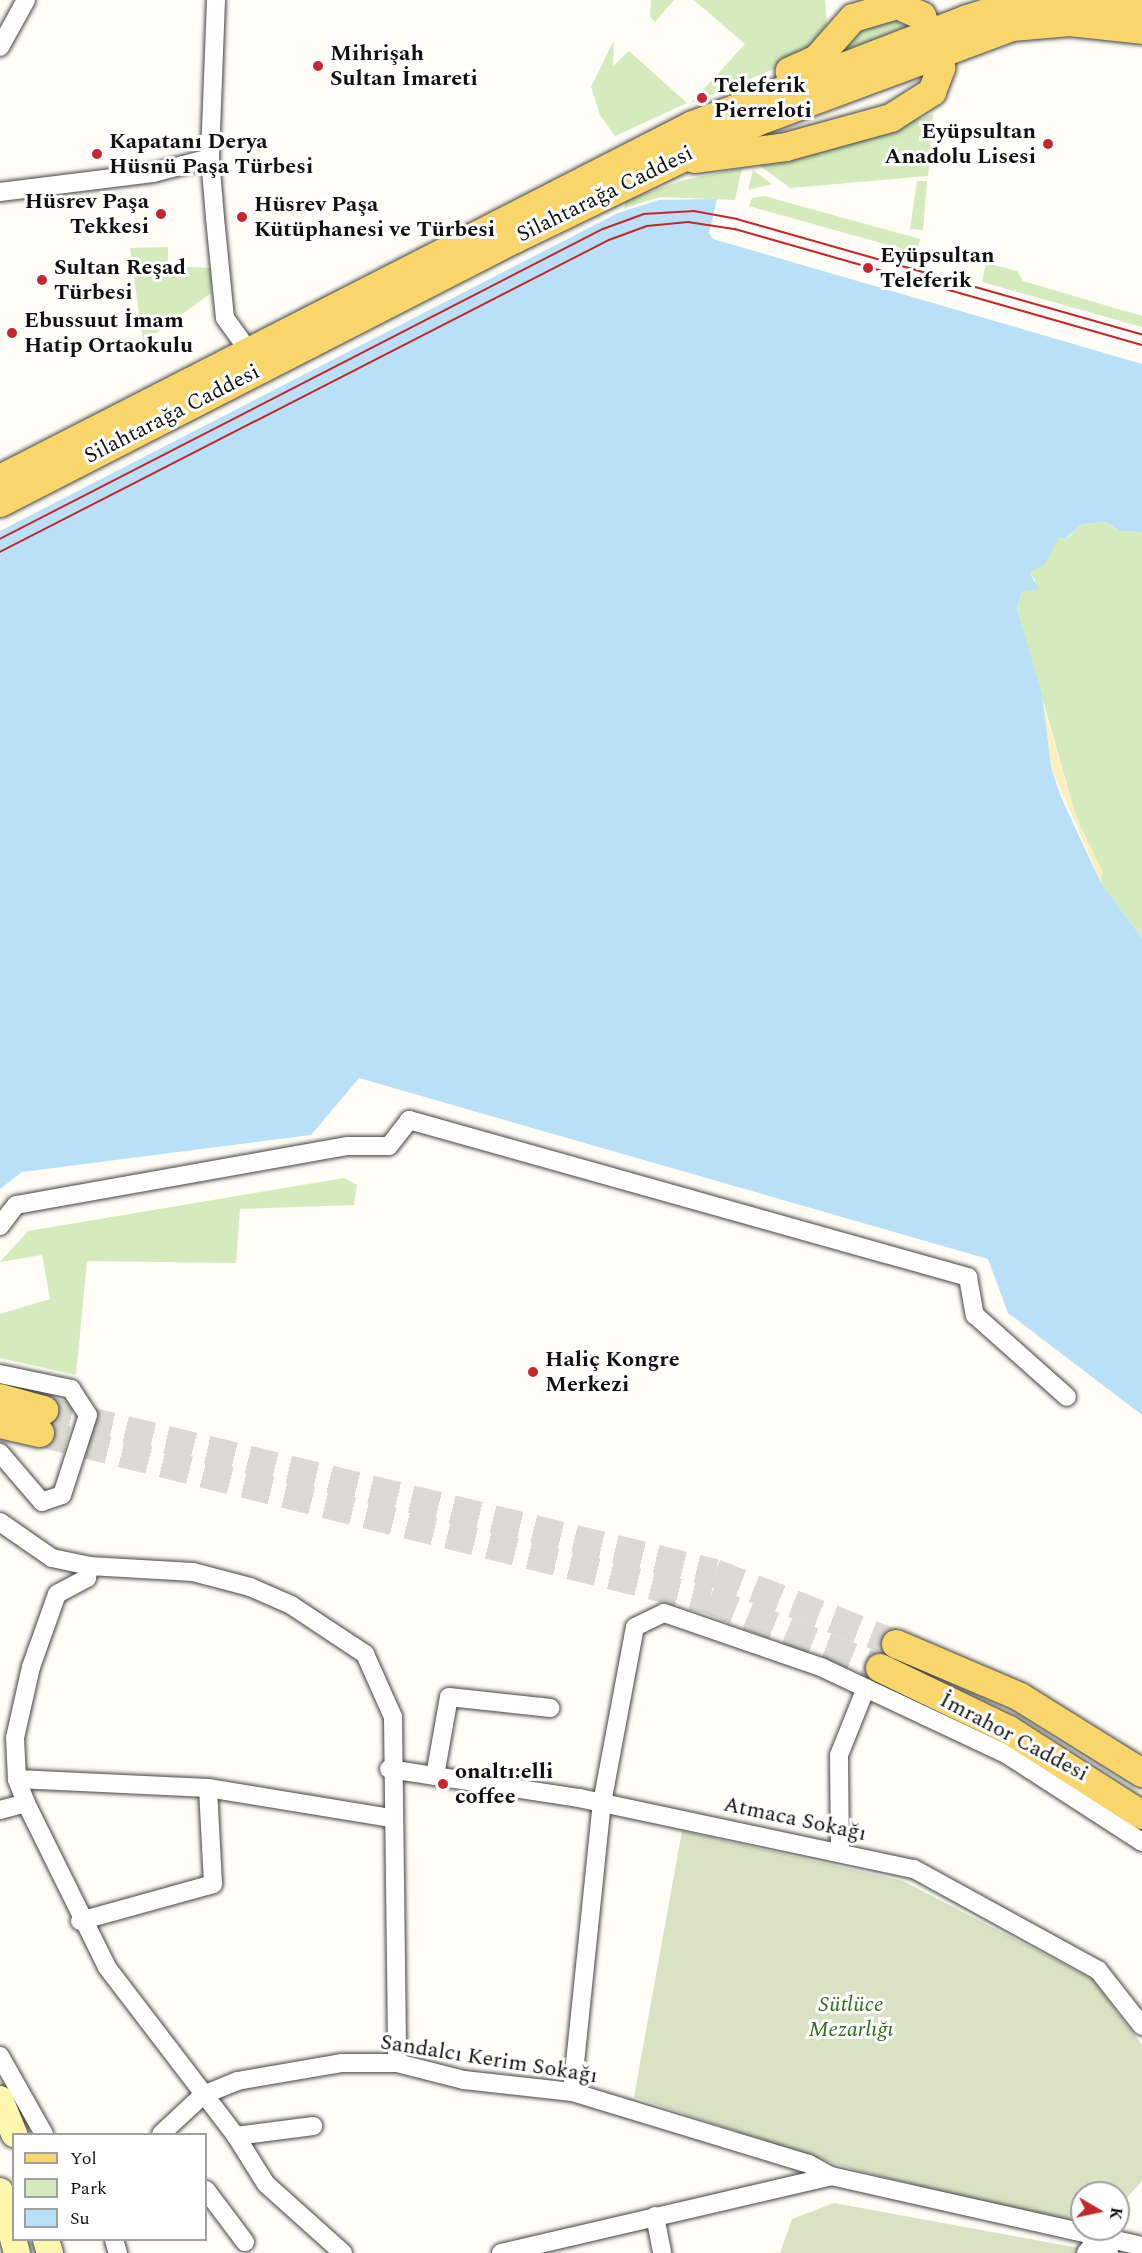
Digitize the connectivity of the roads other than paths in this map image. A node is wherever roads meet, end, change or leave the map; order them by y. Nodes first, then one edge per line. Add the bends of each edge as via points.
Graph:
1 (26, 0) edge
2 (216, 0) edge
3 (1067, 0) edge
4 (1077, 0) edge
5 (1142, 8) edge
6 (1142, 30) edge
7 (934, 42) junction
8 (0, 47) edge
9 (735, 108) junction
10 (210, 158) junction
11 (671, 160) junction
12 (0, 192) edge
13 (249, 351) junction
14 (0, 479) edge
15 (0, 503) edge
16 (0, 1226) edge
17 (0, 1374) edge
18 (0, 1398) edge
19 (1067, 1398) dead end
20 (0, 1424) edge
21 (0, 1453) edge
22 (0, 1522) edge
23 (89, 1566) junction
24 (896, 1644) tunnel mouth
25 (873, 1678) junction
26 (550, 1708) dead end
27 (389, 1769) junction
28 (1142, 1773) edge
29 (435, 1776) junction
30 (17, 1779) junction
31 (208, 1788) junction
32 (26, 1803) junction
33 (602, 1803) junction
34 (0, 1810) edge
35 (1142, 1815) edge
36 (392, 1818) junction
37 (1142, 1842) edge
38 (840, 1853) junction
39 (80, 1921) junction
40 (1142, 2026) edge
41 (0, 2056) edge
42 (397, 2064) junction
43 (572, 2092) junction
44 (203, 2095) junction
45 (0, 2099) edge
46 (313, 2126) dead end
47 (14, 2133) edge
48 (43, 2133) edge
49 (160, 2133) edge
50 (236, 2136) junction
51 (831, 2176) junction
52 (0, 2191) edge
53 (207, 2191) edge
54 (655, 2216) junction
55 (1070, 2231) edge
56 (12, 2235) edge
57 (1096, 2241) edge
58 (1113, 2241) edge
59 (245, 2242) dead end
60 (1142, 2247) edge
61 (344, 2253) edge
62 (501, 2253) edge
63 (662, 2253) edge
64 (1086, 2253) edge

1 - 8 street
2 - 10 street
3 - 7 main road, Silahtarağa Caddesi via 1009,6
4 - 5 main road
6 - 7 main road, Silahtarağa Caddesi via 1095,22 1028,24
7 - 9 main road, Silahtarağa Caddesi
7 - 9 main road via 922,16 907,8 870,10 853,18 817,59 763,83
7 - 11 main road, Silahtarağa Caddesi
7 - 11 main road via 937,87 891,118 786,147
9 - 13 main road, Silahtarağa Caddesi
10 - 12 street via 153,173
10 - 13 street via 225,318
11 - 15 main road, Silahtarağa Caddesi
13 - 14 main road, Silahtarağa Caddesi
16 - 19 street via 16,1205 348,1146 389,1146 409,1120 968,1277 975,1315
17 - 21 street via 71,1389 88,1415 62,1495 42,1502
18 - 20 main road via 42,1421
22 - 23 street via 52,1558
23 - 27 street via 193,1572 250,1587 310,1617 365,1654 393,1717
23 - 30 street via 87,1578 57,1594 31,1667 15,1738
24 - 28 main road, İmrahor Caddesi via 1020,1696
25 - 33 street via 664,1613 635,1627
25 - 35 main road, İmrahor Caddesi via 1009,1730
25 - 37 street via 1006,1754
25 - 38 street via 839,1755
26 - 29 street via 449,1697
27 - 29 street, Atmaca Sokağı
27 - 36 street
29 - 33 street, Atmaca Sokağı
30 - 31 street
30 - 32 street
31 - 36 street
31 - 39 street via 213,1884
32 - 34 street
32 - 39 street
33 - 38 street, Atmaca Sokağı
33 - 43 street
36 - 42 street
38 - 40 street, Atmaca Sokağı via 924,1873 1098,1970
39 - 44 street via 107,1967
41 - 48 street
42 - 43 street, Sandalcı Kerim Sokağı via 464,2080
42 - 44 street, Sandalcı Kerim Sokağı via 342,2063 237,2081
43 - 51 street, Sandalcı Kerim Sokağı via 809,2164
44 - 49 street, Sandalcı Kerim Sokağı
44 - 50 street
45 - 47 main road
46 - 50 street
50 - 61 street via 266,2184
51 - 54 street
51 - 55 street
52 - 56 main road
53 - 59 street
54 - 62 street
54 - 63 street
57 - 64 street
58 - 60 street

